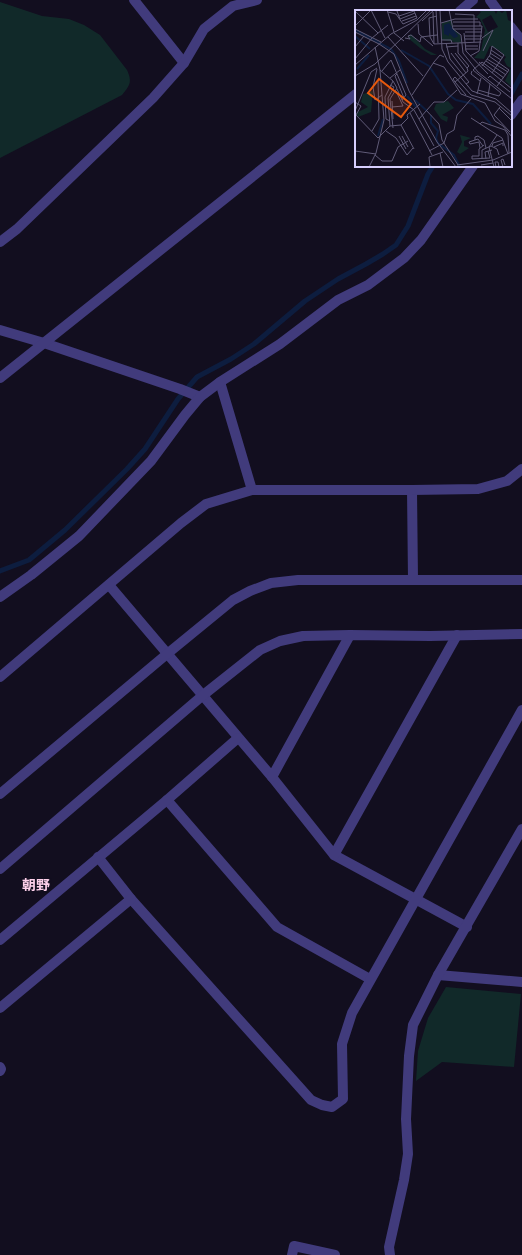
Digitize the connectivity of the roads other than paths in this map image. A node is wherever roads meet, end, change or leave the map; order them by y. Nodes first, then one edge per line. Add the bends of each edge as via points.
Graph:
1 (134, 0) edge
2 (256, 0) edge
3 (473, 0) edge
4 (490, 0) edge
5 (461, 10) edge
6 (497, 10) edge
7 (512, 28) edge
8 (522, 41) edge
9 (184, 63) junction
10 (355, 95) edge
11 (522, 100) edge
12 (512, 114) edge
13 (472, 167) edge
14 (0, 242) edge
15 (0, 330) edge
16 (44, 343) junction
17 (0, 378) edge
18 (220, 382) junction
19 (200, 397) junction
20 (522, 469) edge
21 (252, 490) junction
22 (412, 490) junction
23 (413, 580) junction
24 (522, 580) edge
25 (109, 585) junction
26 (0, 597) edge
27 (522, 634) edge
28 (350, 635) junction
29 (457, 636) junction
30 (166, 654) junction
31 (0, 677) edge
32 (202, 696) junction
33 (522, 710) edge
34 (238, 738) junction
35 (272, 777) junction
36 (0, 794) edge
37 (167, 800) junction
38 (522, 829) edge
39 (334, 855) junction
40 (98, 857) junction
41 (0, 869) edge
42 (131, 898) junction
43 (416, 899) junction
44 (467, 927) junction
45 (0, 940) edge
46 (438, 975) junction
47 (370, 979) junction
48 (522, 982) edge
49 (0, 1008) edge
50 (0, 1067) edge
51 (0, 1071) edge
52 (292, 1255) edge
53 (335, 1255) edge
54 (390, 1255) edge

1 - 9 street
2 - 9 street via 233,6 204,29
3 - 5 street
4 - 6 street
7 - 8 street
9 - 14 street via 153,98 17,229
10 - 16 street
11 - 12 street
13 - 18 street via 421,240 404,258 368,285 338,300 280,344
15 - 16 street
16 - 17 street
16 - 19 street
18 - 19 street
18 - 21 street
19 - 26 street via 151,461 79,536
20 - 22 street via 507,481 478,489
21 - 22 street
21 - 25 street via 206,504
22 - 23 street
23 - 24 street
23 - 30 street via 298,580 271,583 233,600
25 - 30 street
25 - 31 street
27 - 29 street
28 - 29 street
28 - 32 street via 303,636 280,641 260,650
28 - 35 street
29 - 39 street
30 - 32 street
30 - 36 street
32 - 34 street
32 - 41 street
33 - 43 street
34 - 35 street
34 - 37 street
35 - 39 street
37 - 40 street
37 - 47 street via 276,927
38 - 44 street
39 - 43 street
40 - 42 street
40 - 45 street
42 - 47 street via 311,1100 322,1105 332,1107 343,1099 342,1044 352,1013
42 - 49 street
43 - 44 street
43 - 47 street
44 - 46 street
46 - 48 street
46 - 54 street via 413,1025 408,1056 408,1154 389,1247
50 - 51 street
52 - 53 street via 294,1246

